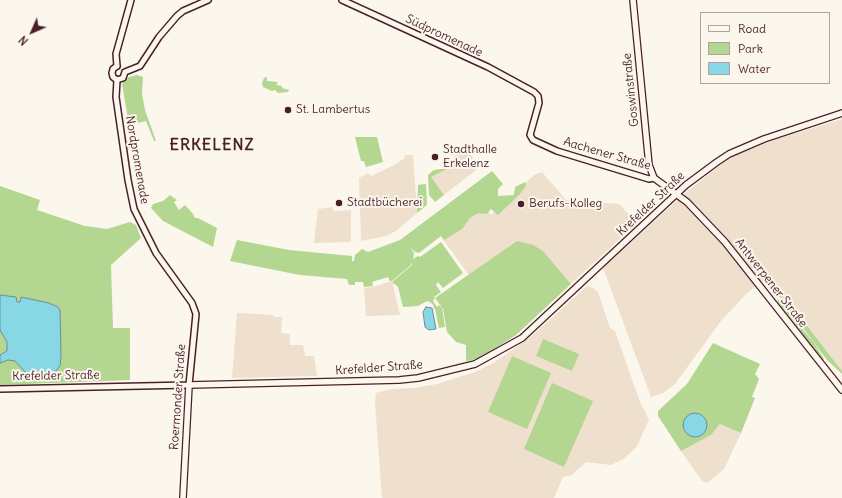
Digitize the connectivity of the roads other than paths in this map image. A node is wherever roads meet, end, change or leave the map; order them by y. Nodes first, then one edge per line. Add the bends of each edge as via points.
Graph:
1 (131, 0) edge
2 (208, 0) edge
3 (342, 0) edge
4 (633, 0) edge
5 (117, 66) junction
6 (126, 72) junction
7 (117, 80) junction
8 (842, 113) edge
9 (530, 135) joint
10 (654, 178) junction
11 (677, 194) junction
12 (190, 299) joint
13 (189, 385) junction
14 (0, 389) edge
15 (842, 390) edge
16 (183, 498) edge

1 - 5 street via 116,54
2 - 6 street via 183,11 172,20 138,68
3 - 9 street, Südpromenade via 488,67 536,94 539,99 538,108
4 - 10 main road, Goswinstraße via 649,165
5 - 6 street
5 - 7 street via 112,73
6 - 7 street via 123,78
7 - 12 street, Nordpromenade via 116,97 134,209 156,253
8 - 11 main road, Krefelder Straße via 764,139 729,154
9 - 10 street, Aachener Straße via 537,142 557,151 649,179
10 - 11 main road, Aachener Straße
11 - 13 main road, Krefelder Straße via 522,338 475,364 399,380
11 - 15 main road, Antwerpener Straße via 725,242
12 - 13 street, Roermonder Straße via 196,318
13 - 14 street, Krefelder Straße
13 - 16 main road, Roermonder Straße

